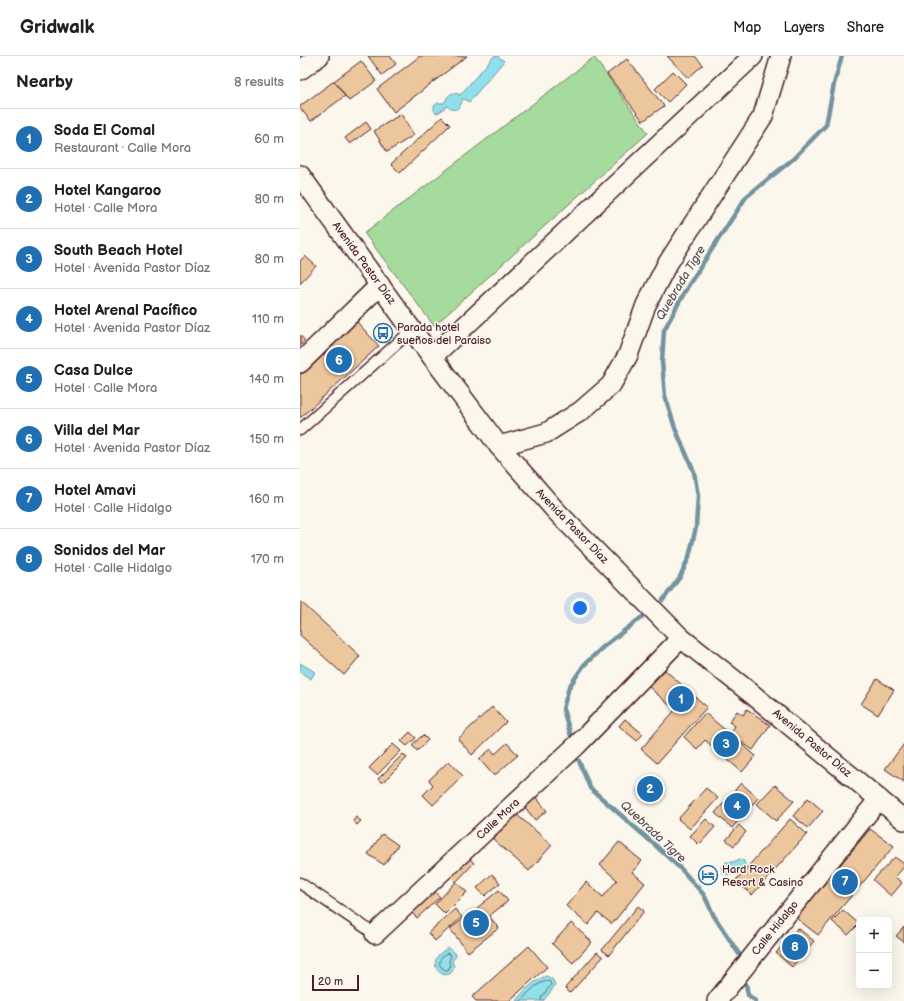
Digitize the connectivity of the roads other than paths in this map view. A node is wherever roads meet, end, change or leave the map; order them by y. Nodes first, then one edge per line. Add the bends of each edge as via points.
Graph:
1 (319, 56) edge
2 (753, 56) edge
3 (780, 56) edge
4 (300, 70) edge
5 (300, 175) edge
6 (380, 285) junction
7 (412, 330) junction
8 (432, 357) junction
9 (300, 363) edge
10 (300, 430) edge
11 (498, 446) junction
12 (682, 638) junction
13 (879, 799) junction
14 (904, 820) edge
15 (300, 883) edge
16 (375, 934) joint
17 (717, 1001) edge

1 - 4 street
2 - 8 street
3 - 11 street via 763,116 666,266 646,305 628,355 610,385 581,411 546,433
5 - 6 street, Avenida Pastor Díaz
6 - 7 street, Avenida Pastor Díaz
6 - 9 street
7 - 8 street, Avenida Pastor Díaz
7 - 10 lane
8 - 11 street, Avenida Pastor Díaz
11 - 12 street, Avenida Pastor Díaz via 556,511
12 - 13 street, Avenida Pastor Díaz
12 - 16 street, Calle Mora via 577,745
13 - 14 street, Avenida Pastor Díaz
13 - 17 street, Calle Hidalgo
15 - 16 lane, Calle Mora

